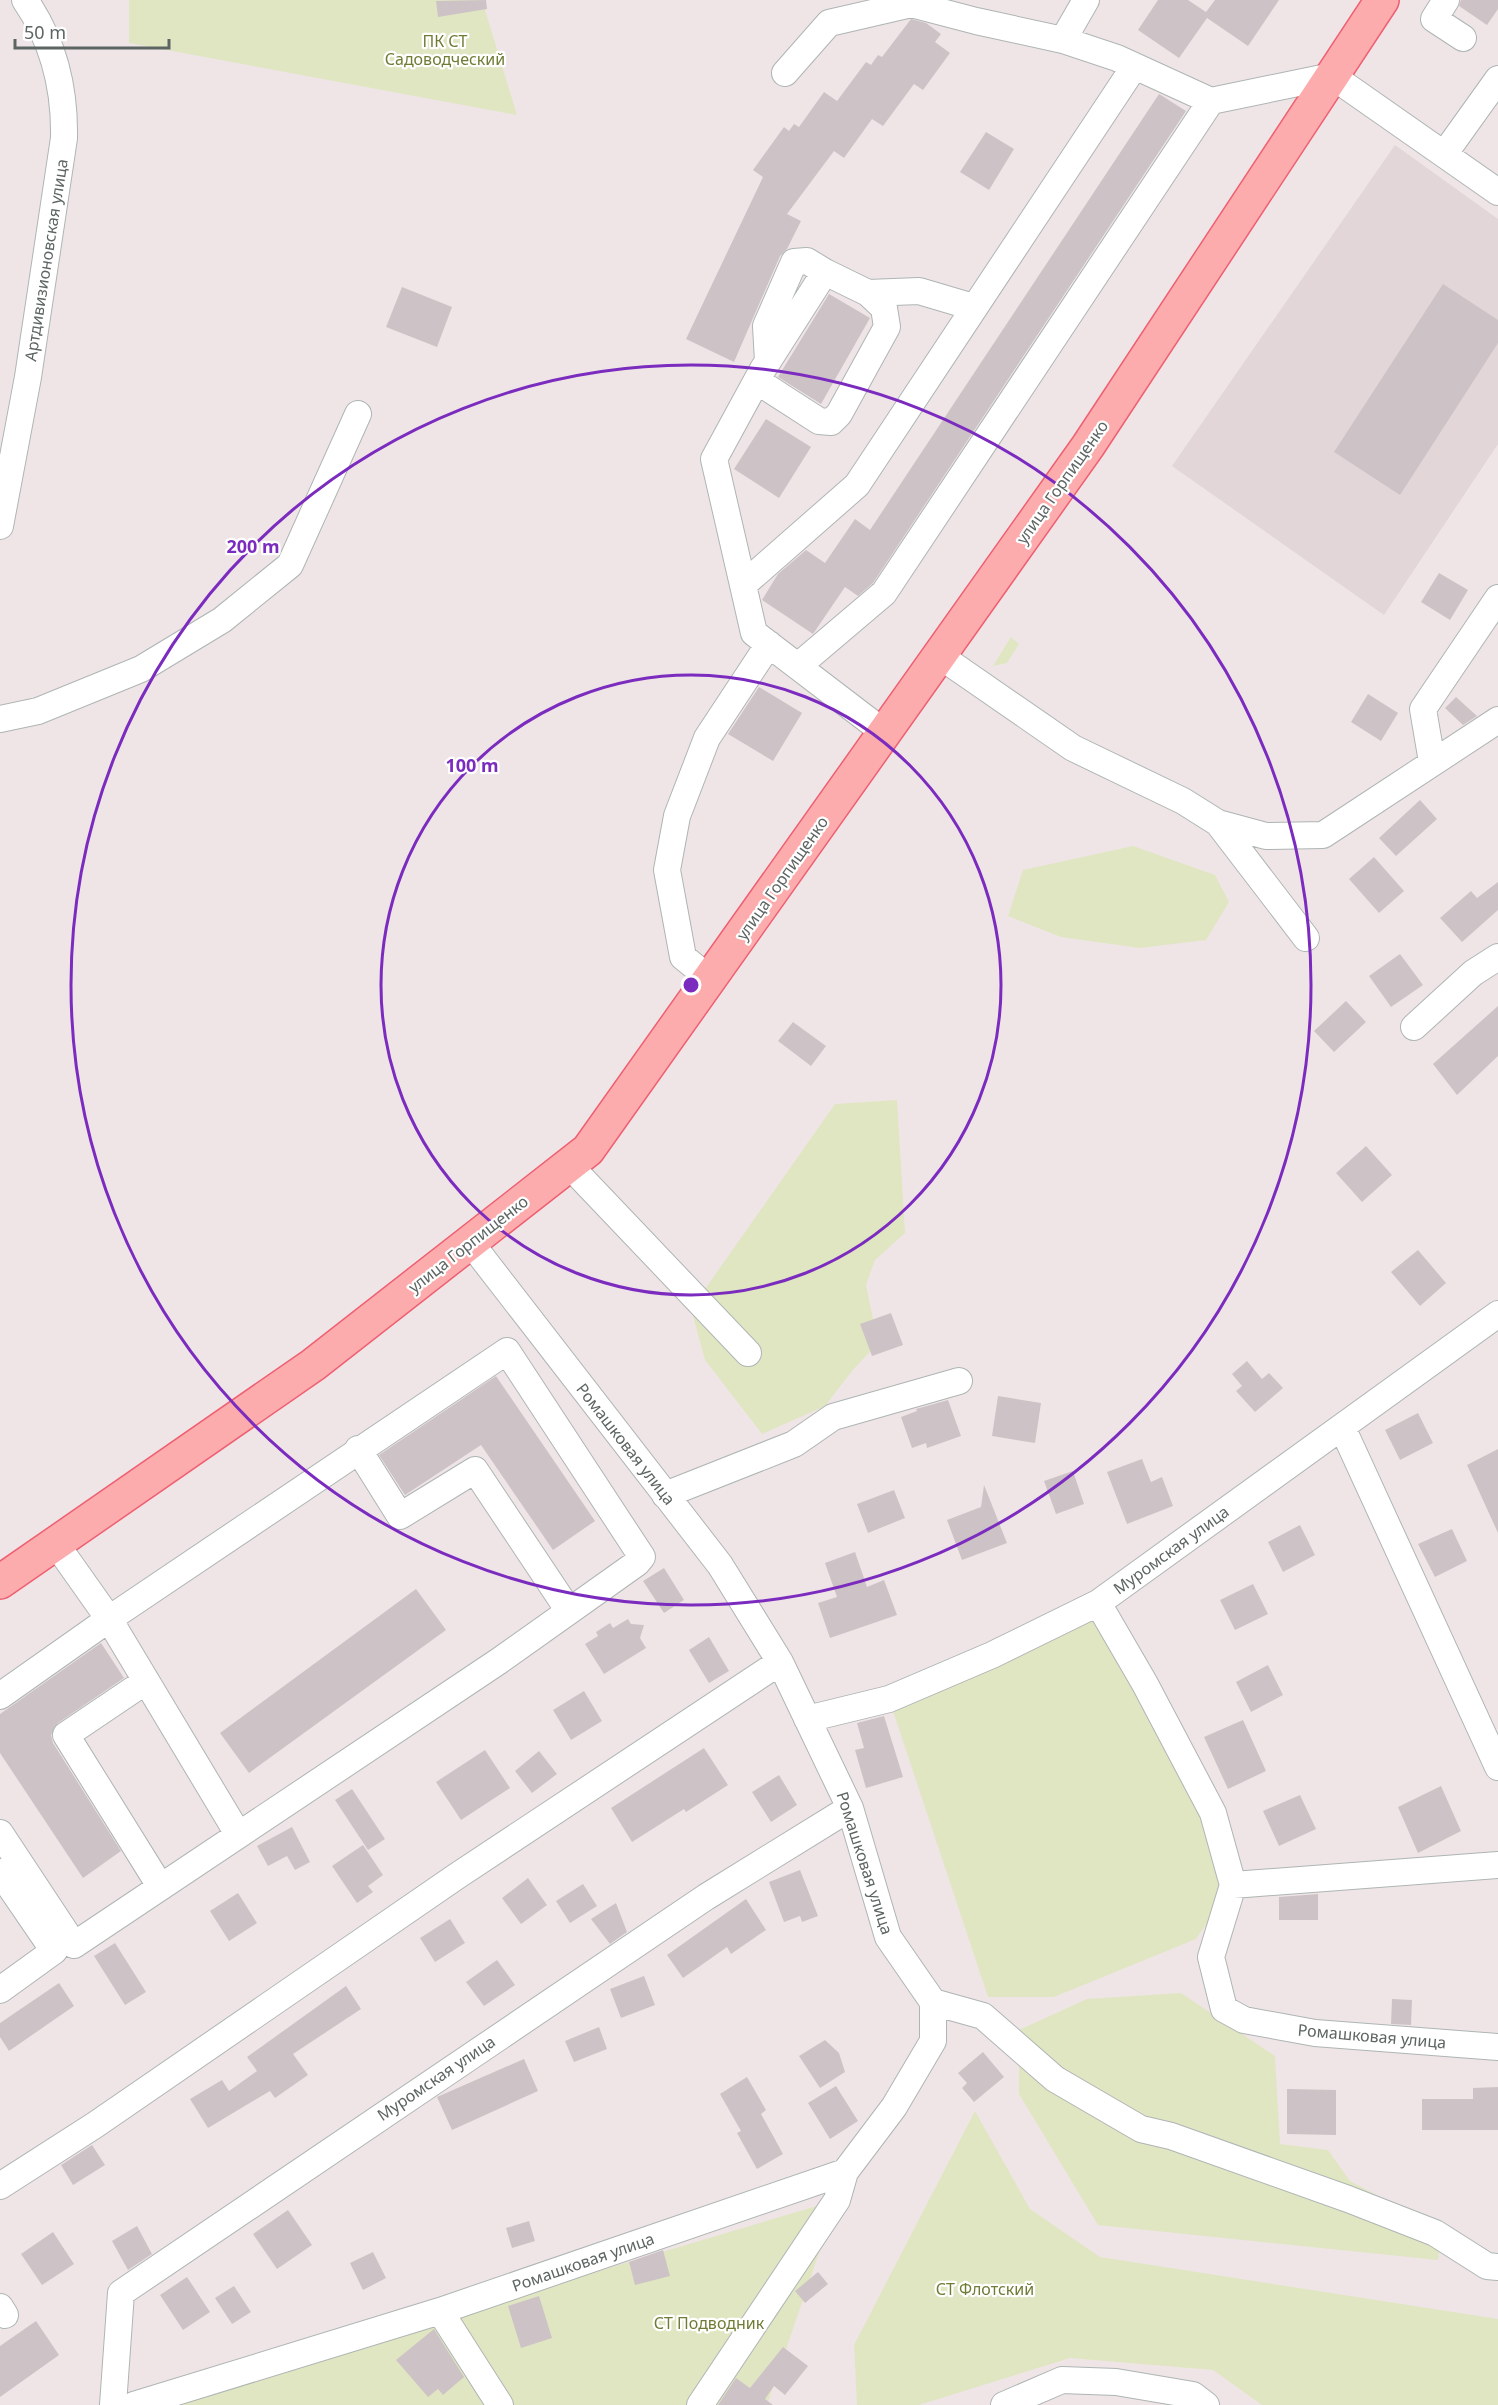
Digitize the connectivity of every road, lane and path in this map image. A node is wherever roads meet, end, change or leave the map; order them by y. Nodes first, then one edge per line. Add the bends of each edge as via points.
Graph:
1 (25, 0) edge
2 (1086, 0) edge
3 (1382, 0) edge
4 (1446, 0) edge
5 (1463, 38) dead end
6 (1063, 40) junction
7 (1134, 67) junction
8 (785, 73) dead end
9 (1332, 76) junction
10 (1498, 79) edge
11 (1211, 101) junction
12 (1445, 153) junction
13 (1498, 192) edge
14 (868, 293) junction
15 (973, 307) junction
16 (763, 371) junction
17 (358, 414) dead end
18 (0, 526) edge
19 (743, 585) junction
20 (1498, 598) edge
21 (769, 644) junction
22 (940, 656) junction
23 (798, 666) junction
24 (0, 719) edge
25 (1498, 720) edge
26 (885, 733) junction
27 (1432, 762) junction
28 (1218, 823) junction
29 (1306, 938) dead end
30 (1498, 957) edge
31 (710, 979) junction
32 (1414, 1027) dead end
33 (569, 1165) junction
34 (470, 1242) junction
35 (1498, 1314) edge
36 (748, 1353) dead end
37 (959, 1381) dead end
38 (1342, 1427) junction
39 (358, 1449) junction
40 (665, 1495) junction
41 (56, 1544) junction
42 (0, 1582) edge
43 (1098, 1603) junction
44 (569, 1611) junction
45 (109, 1619) junction
46 (780, 1662) junction
47 (146, 1680) junction
48 (0, 1696) edge
49 (807, 1719) junction
50 (1498, 1767) edge
51 (850, 1808) junction
52 (0, 1833) edge
53 (238, 1834) junction
54 (1498, 1865) edge
55 (0, 1872) edge
56 (1233, 1885) junction
57 (160, 1886) junction
58 (0, 1990) edge
59 (933, 2002) junction
60 (1498, 2047) edge
61 (845, 2172) junction
62 (0, 2186) edge
63 (1498, 2267) edge
64 (440, 2312) junction
65 (113, 2405) edge
66 (134, 2405) edge
67 (500, 2405) edge
68 (700, 2405) edge
69 (1004, 2405) edge
70 (1206, 2405) edge

1 - 18 street, Артдивизионовская улица via 50,45 59,76 64,138 28,377
2 - 6 street
3 - 9 main road, улица Горпищенко
4 - 5 street via 1434,19
6 - 7 street
6 - 8 street via 911,4 829,23
7 - 11 street
7 - 15 street
9 - 11 street
9 - 12 street
9 - 22 main road, улица Горпищенко via 1088,447
10 - 12 street
11 - 23 street via 884,593
12 - 13 street
14 - 15 street via 919,291
14 - 16 street via 825,272
14 - 16 street via 884,308 887,327 831,422 819,421
15 - 19 street via 857,485
16 - 19 street via 714,459
17 - 24 street via 290,565 222,620 141,669 38,711
19 - 21 street via 754,633
20 - 27 street via 1422,709
21 - 23 street
21 - 31 street via 707,738 677,816 667,870 683,957
22 - 26 main road, улица Горпищенко
22 - 28 street via 1073,748 1183,801
23 - 26 street
25 - 27 street
26 - 31 main road, улица Горпищенко
27 - 28 street via 1323,835 1266,836
28 - 29 street
30 - 32 street via 1473,973
31 - 33 main road, улица Горпищенко via 588,1150
33 - 34 main road, улица Горпищенко
33 - 36 street
34 - 40 street, Ромашковая улица
34 - 41 main road, улица Горпищенко via 313,1365
35 - 38 street, Муромская улица
37 - 40 street via 833,1417 794,1444
38 - 43 street, Муромская улица
38 - 50 street
39 - 44 street via 400,1516 475,1470
39 - 44 street via 507,1351 642,1557
39 - 45 street
40 - 46 street, Ромашковая улица via 720,1565
41 - 42 main road, улица Горпищенко
41 - 45 street
43 - 49 street, Муромская улица via 992,1656 889,1699
43 - 56 street via 1213,1813
44 - 53 street via 490,1668
45 - 47 street
45 - 48 street
46 - 49 street, Ромашковая улица
46 - 62 street
47 - 53 street
47 - 57 street via 66,1735
49 - 51 street, Ромашковая улица
51 - 59 street, Ромашковая улица via 888,1937
51 - 65 street, Муромская улица via 706,1896 121,2293
52 - 57 street via 74,1945
53 - 57 street
54 - 56 street
55 - 58 street via 54,1951
56 - 60 street, Ромашковая улица via 1211,1957 1224,2009 1245,2020 1316,2033
59 - 61 street via 933,2041 894,2107
59 - 63 street via 983,2016 1055,2079 1141,2129 1348,2199 1435,2233 1486,2266
61 - 64 street, Ромашковая улица
61 - 68 street via 837,2200
64 - 66 street, Ромашковая улица
64 - 67 street
69 - 70 street via 1062,2380 1116,2382 1192,2396

